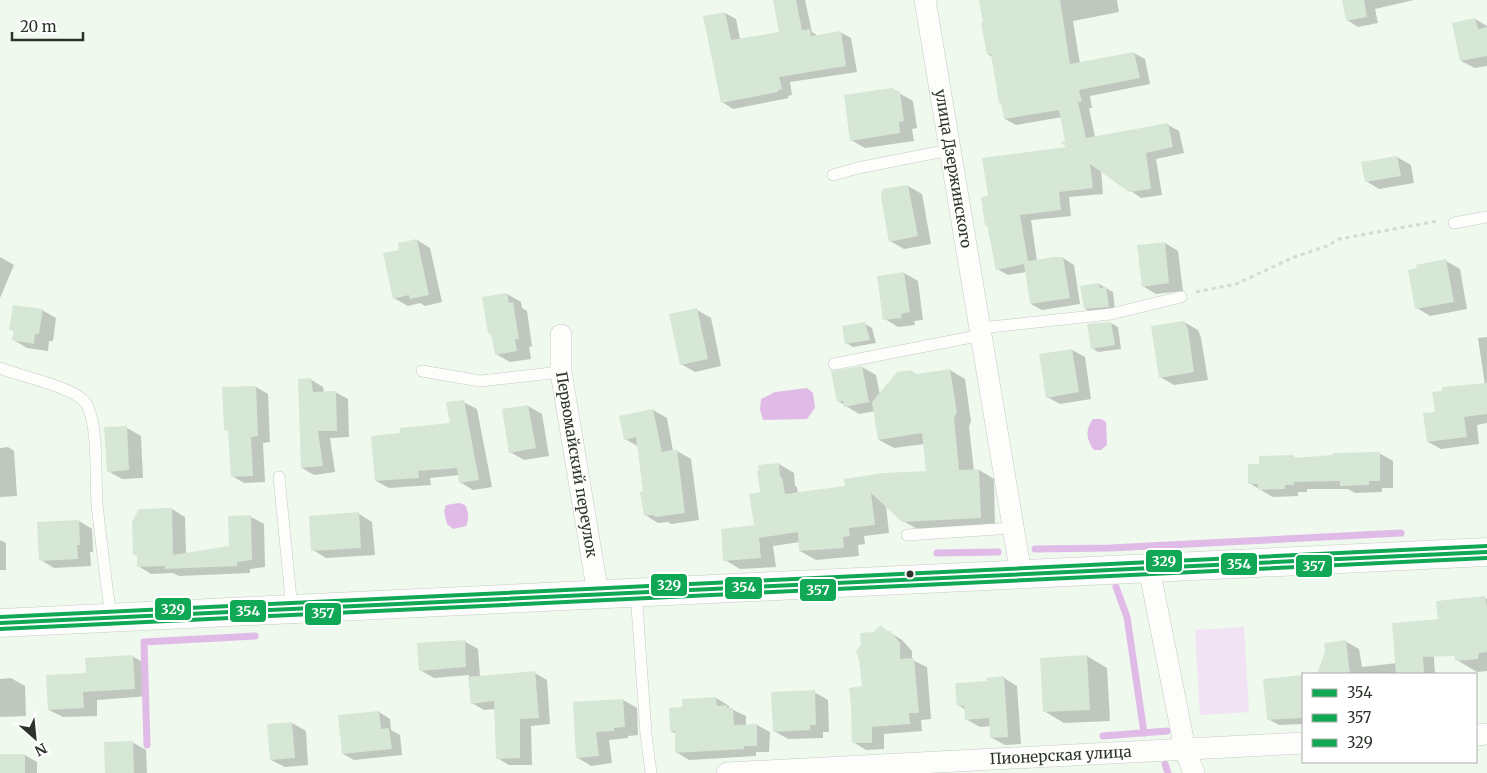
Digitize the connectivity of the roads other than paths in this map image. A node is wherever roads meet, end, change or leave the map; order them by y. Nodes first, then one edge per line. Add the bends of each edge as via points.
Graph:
1 (925, 0) edge
2 (949, 150) junction
3 (833, 175) dead end
4 (1487, 217) edge
5 (1454, 223) road end
6 (1181, 297) road end
7 (982, 332) junction
8 (561, 335) dead end
9 (834, 364) dead end
10 (0, 368) edge
11 (422, 371) dead end
12 (561, 372) junction
13 (279, 477) dead end
14 (1013, 528) junction
15 (907, 535) dead end
16 (1487, 552) edge
17 (1149, 568) junction
18 (1021, 574) junction
19 (636, 592) junction
20 (598, 594) junction
21 (292, 609) junction
22 (110, 618) junction
23 (0, 623) edge
24 (1302, 743) edge
25 (1185, 749) junction
26 (812, 771) edge
27 (651, 773) edge
28 (728, 773) edge
29 (1194, 773) edge

1 - 2 street, улица Дзержинского
2 - 3 lane
2 - 7 street, улица Дзержинского
4 - 5 lane
6 - 7 lane via 1111,314
7 - 9 lane
7 - 14 street, улица Дзержинского
8 - 12 street, Первомайский переулок
10 - 22 lane via 69,391 84,401 91,416
11 - 12 lane via 480,381
12 - 20 street, Первомайский переулок
13 - 21 lane
14 - 15 lane
14 - 18 street, улица Дзержинского
16 - 17 street
17 - 18 street
17 - 25 street
18 - 19 street
19 - 20 street
19 - 27 lane
20 - 21 street
21 - 22 street
22 - 23 street
24 - 25 street, Пионерская улица
25 - 26 street, Пионерская улица
25 - 29 street
26 - 28 street, Пионерская улица

